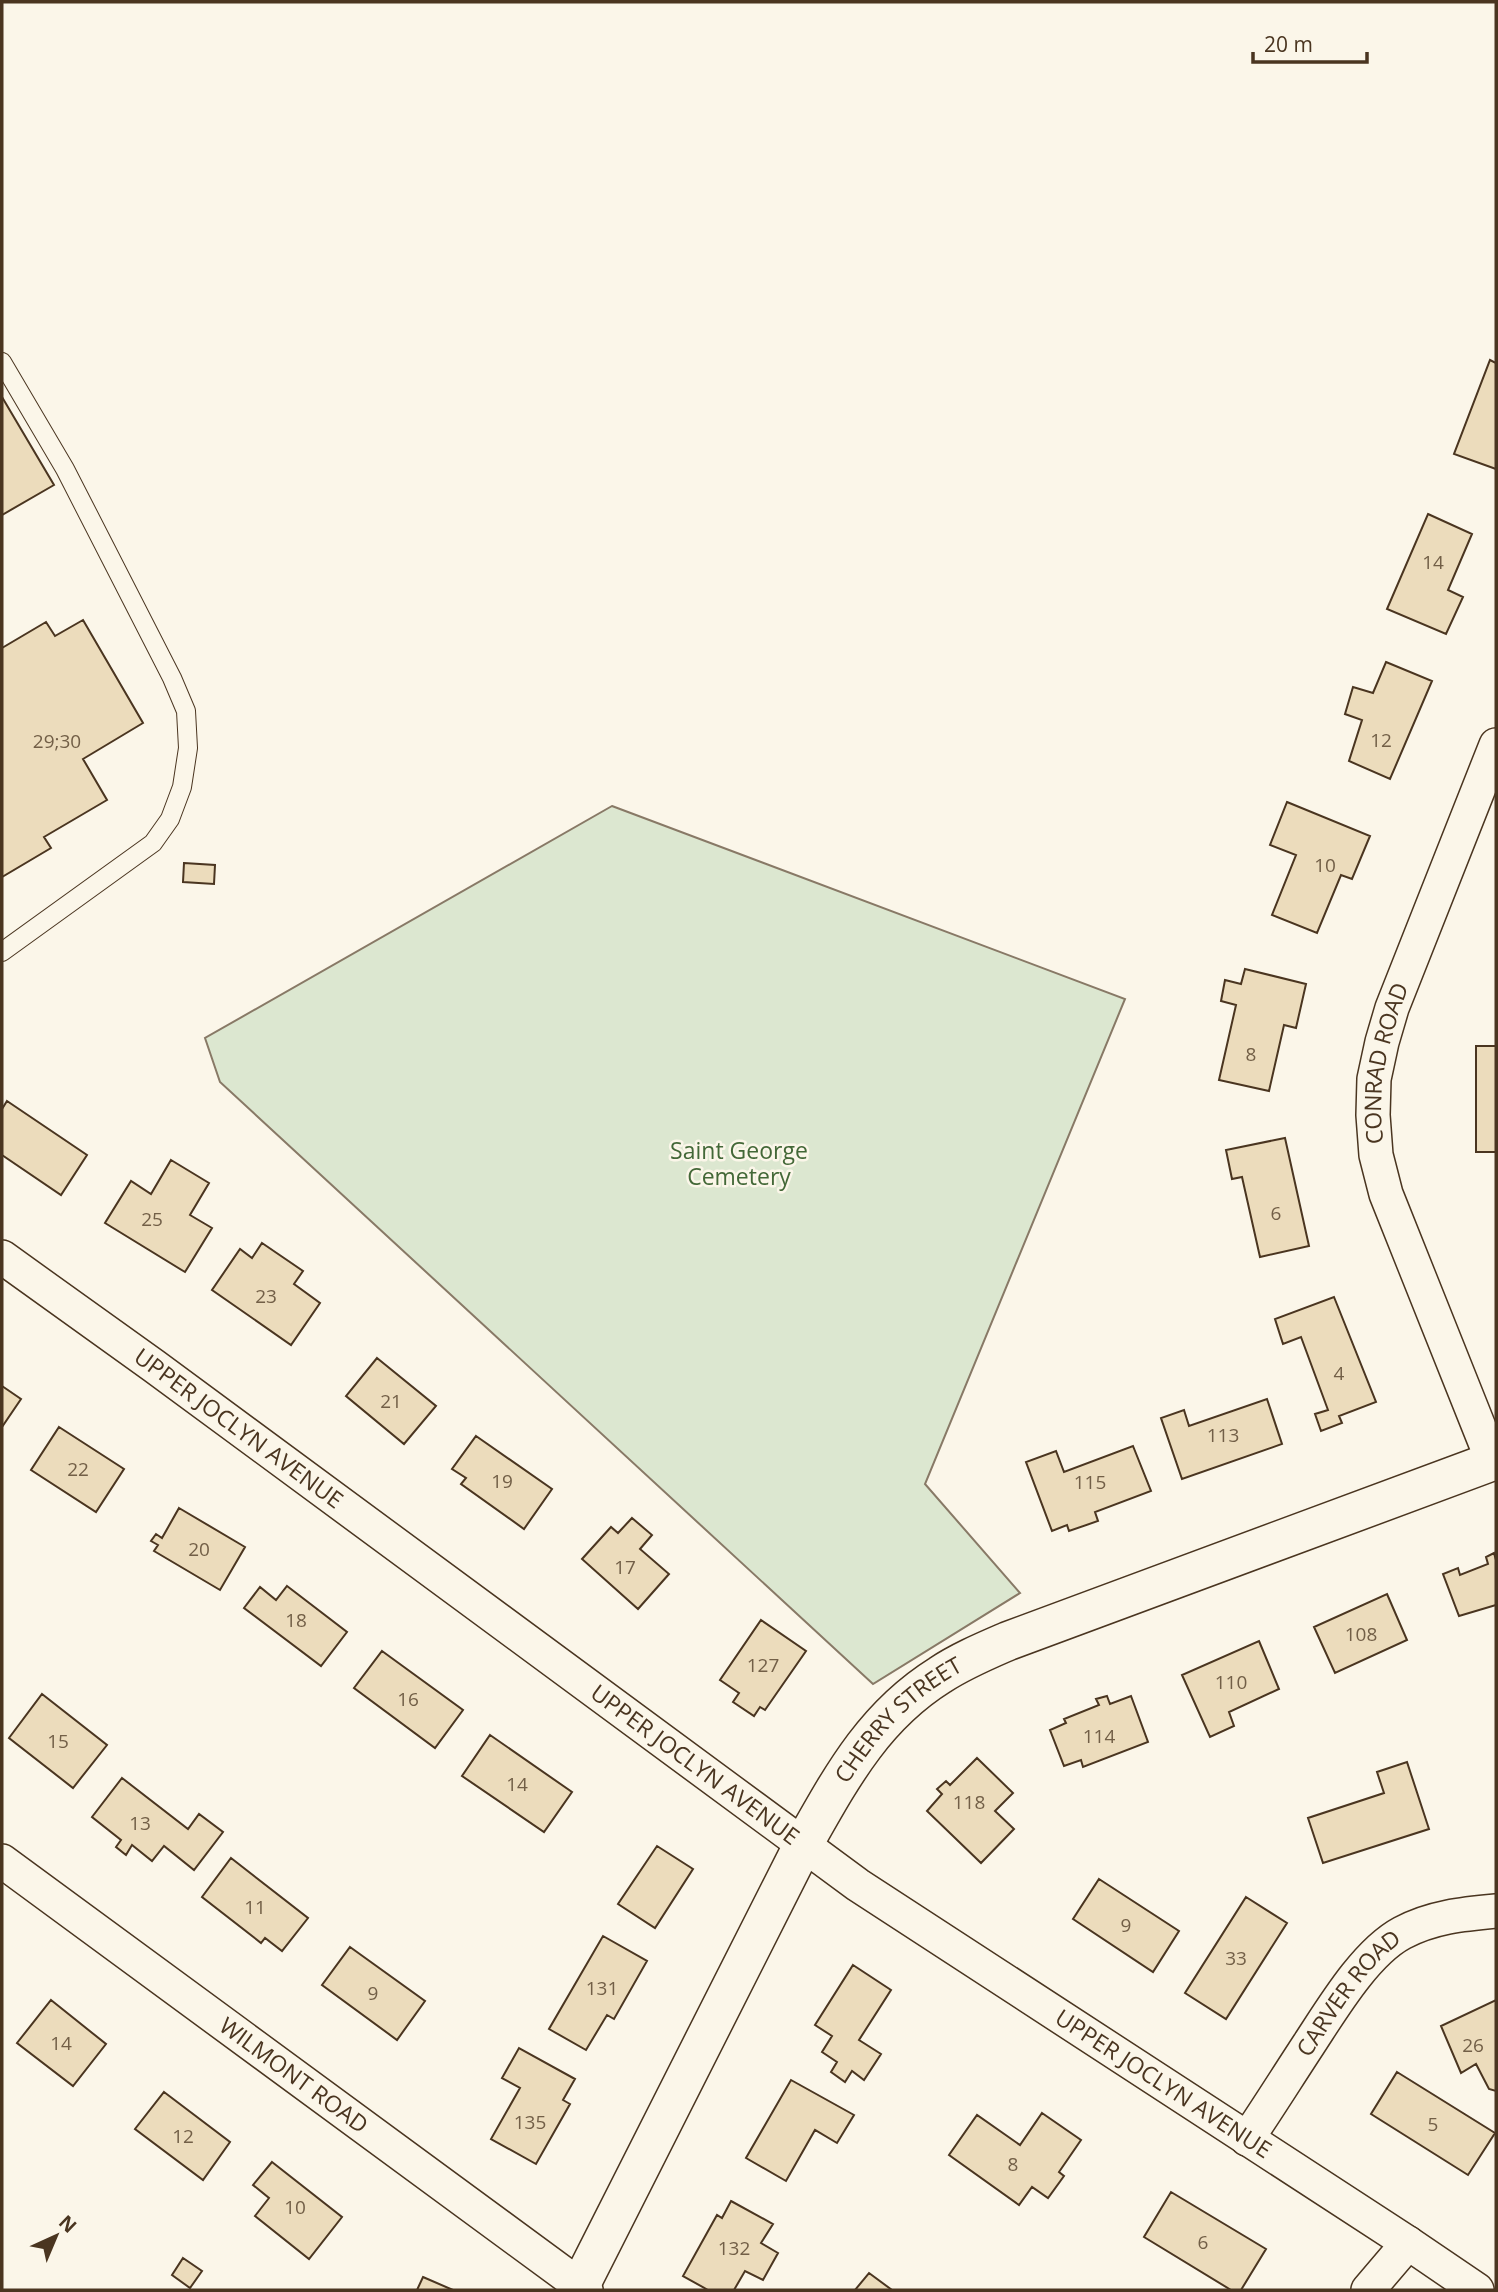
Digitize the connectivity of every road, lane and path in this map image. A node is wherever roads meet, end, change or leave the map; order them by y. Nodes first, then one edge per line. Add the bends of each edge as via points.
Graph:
1 (2, 362) edge
2 (1496, 746) edge
3 (2, 953) edge
4 (2, 1257) edge
5 (1494, 1461) edge
6 (803, 1845) junction
7 (2, 1861) edge
8 (1496, 1911) edge
9 (1247, 2139) junction
10 (1408, 2244) junction
11 (582, 2289) edge
12 (1368, 2290) edge
13 (1477, 2290) edge

1 - 3 lane via 65,469 172,678 186,711 188,748 182,787 170,819 153,842
2 - 5 street, CONRAD ROAD via 1392,1008 1374,1079 1373,1115 1376,1155 1386,1194
4 - 6 street, UPPER JOCLYN AVENUE
5 - 6 street, CHERRY STREET via 1008,1641 942,1674 888,1716 861,1748
6 - 9 street, UPPER JOCLYN AVENUE
6 - 11 street, CHERRY STREET
7 - 11 street, WILMONT ROAD
8 - 9 street, CARVER ROAD via 1427,1922 1400,1934 1369,1961
9 - 10 street, UPPER JOCLYN AVENUE
10 - 12 street
10 - 13 street, UPPER JOCLYN AVENUE

